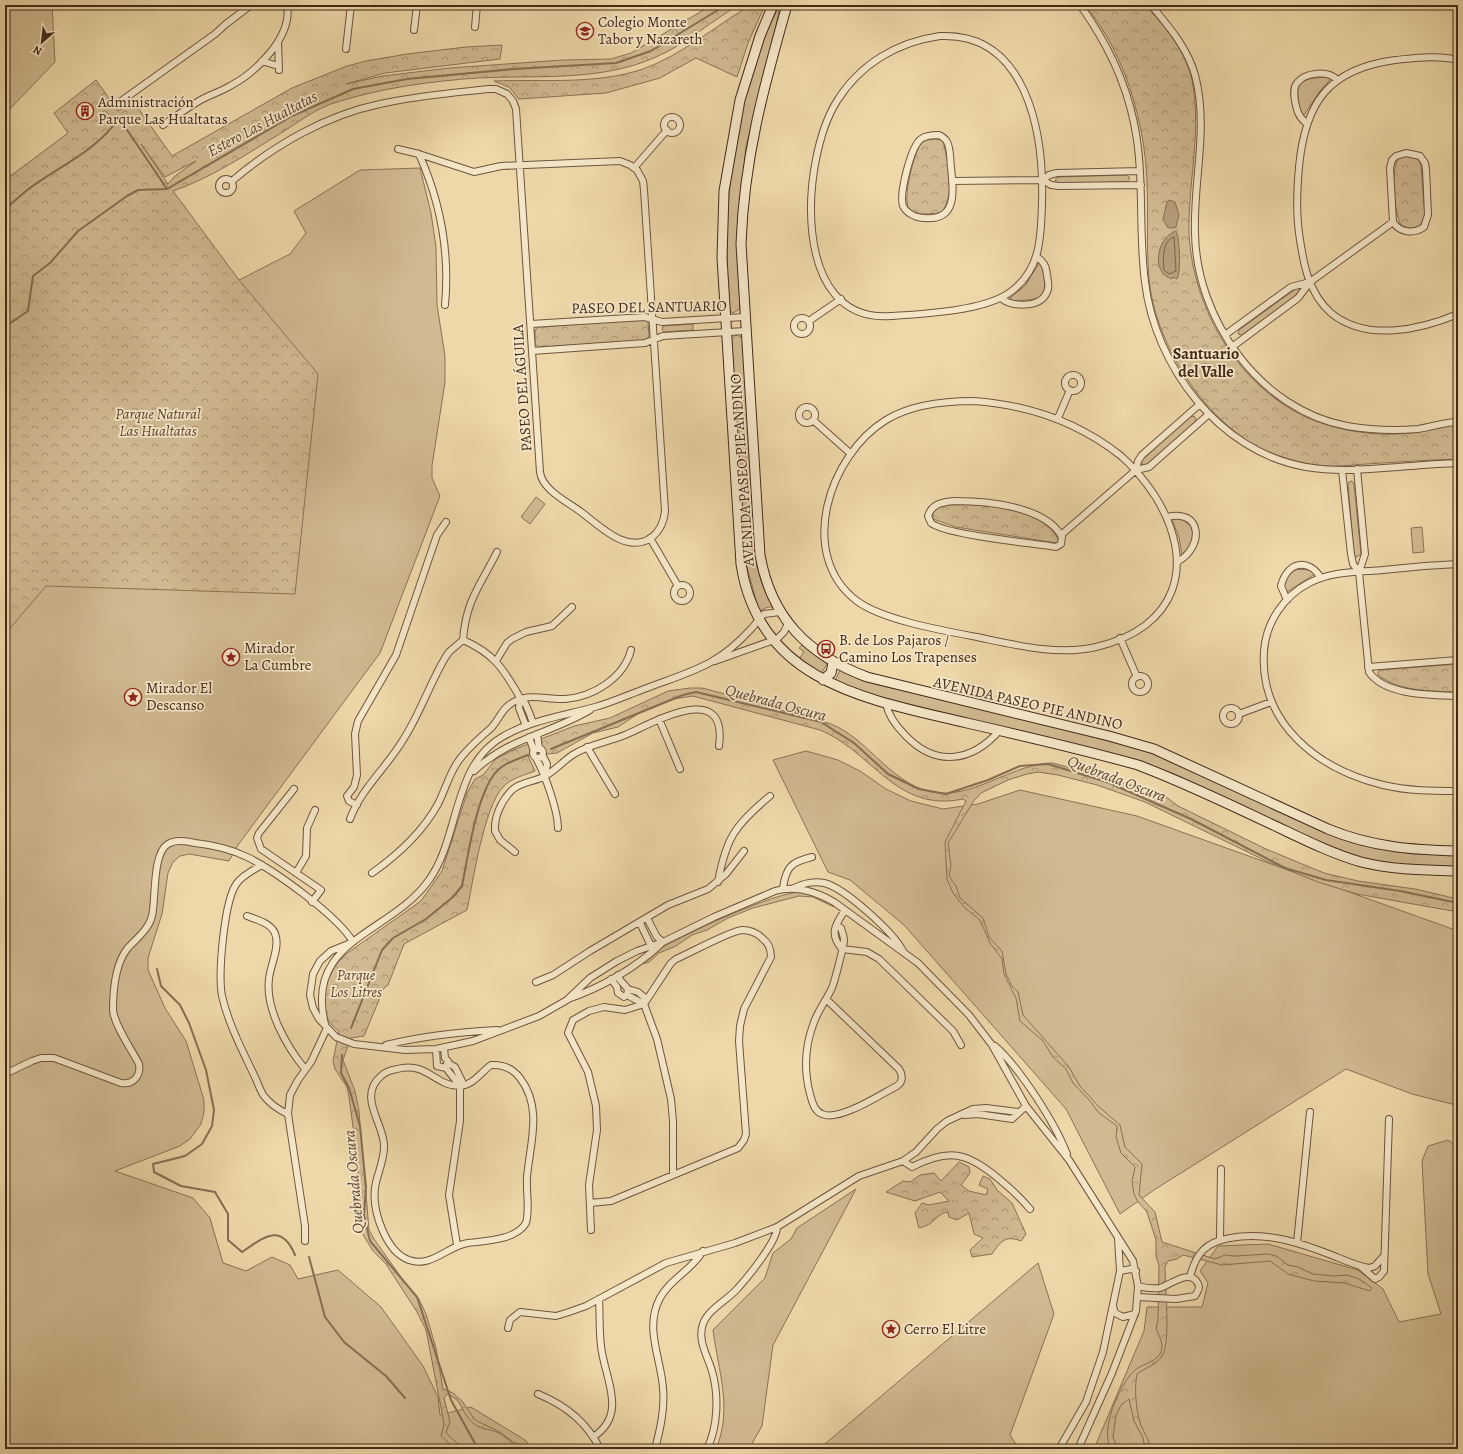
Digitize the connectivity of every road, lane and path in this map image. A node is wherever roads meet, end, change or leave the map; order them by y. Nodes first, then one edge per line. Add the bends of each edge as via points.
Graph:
1 (252, 5) edge
2 (287, 5) edge
3 (351, 5) edge
4 (417, 5) edge
5 (477, 5) edge
6 (772, 5) edge
7 (788, 5) edge
8 (1080, 5) edge
9 (1152, 6) edge
10 (475, 26) dead end
11 (414, 30) dead end
12 (278, 42) junction
13 (346, 49) dead end
14 (1458, 60) edge
15 (262, 61) junction
16 (1337, 80) junction
17 (117, 104) dead end
18 (1306, 123) junction
19 (164, 126) dead end
20 (667, 130) dead end
21 (398, 149) dead end
22 (419, 154) junction
23 (520, 165) junction
24 (634, 168) junction
25 (1140, 171) junction
26 (1043, 180) junction
27 (232, 181) dead end
28 (952, 181) junction
29 (1141, 185) junction
30 (1393, 222) junction
31 (1037, 257) junction
32 (1310, 282) junction
33 (1001, 298) junction
34 (841, 299) junction
35 (445, 305) dead end
36 (1458, 314) edge
37 (744, 317) junction
38 (725, 318) junction
39 (653, 320) junction
40 (809, 322) dead end
41 (530, 324) junction
42 (745, 331) junction
43 (726, 332) junction
44 (1225, 335) junction
45 (654, 340) junction
46 (1232, 347) junction
47 (532, 351) junction
48 (1070, 390) dead end
49 (1200, 404) junction
50 (1209, 414) junction
51 (1058, 418) junction
52 (1458, 418) edge
53 (813, 420) dead end
54 (1450, 422) junction
55 (1458, 422) edge
56 (851, 454) junction
57 (1458, 463) edge
58 (1357, 469) junction
59 (1136, 470) junction
60 (1342, 470) junction
61 (1167, 517) junction
62 (446, 522) dead end
63 (1061, 535) junction
64 (650, 538) junction
65 (497, 552) dead end
66 (1177, 562) junction
67 (1458, 564) edge
68 (1360, 572) junction
69 (1321, 578) junction
70 (678, 586) dead end
71 (1287, 600) junction
72 (572, 606) dead end
73 (780, 612) junction
74 (759, 620) junction
75 (788, 623) junction
76 (746, 635) junction
77 (1120, 638) junction
78 (463, 640) junction
79 (773, 641) junction
80 (754, 646) junction
81 (631, 650) dead end
82 (496, 660) junction
83 (1458, 660) edge
84 (712, 662) junction
85 (833, 663) junction
86 (1368, 667) junction
87 (1137, 677) dead end
88 (824, 680) junction
89 (1458, 696) edge
90 (520, 698) junction
91 (1271, 702) junction
92 (886, 703) junction
93 (596, 707) junction
94 (1239, 714) dead end
95 (554, 716) junction
96 (659, 719) junction
97 (533, 723) junction
98 (526, 726) junction
99 (556, 727) junction
100 (1000, 730) junction
101 (537, 734) junction
102 (529, 736) junction
103 (502, 737) junction
104 (506, 746) junction
105 (719, 746) dead end
106 (587, 747) junction
107 (537, 750) junction
108 (680, 769) dead end
109 (470, 775) junction
110 (545, 777) junction
111 (294, 789) dead end
112 (1458, 792) edge
113 (615, 794) dead end
114 (770, 796) dead end
115 (357, 805) junction
116 (315, 810) dead end
117 (350, 819) dead end
118 (558, 828) dead end
119 (744, 851) dead end
120 (1458, 851) edge
121 (515, 852) dead end
122 (812, 857) dead end
123 (262, 866) junction
124 (1458, 871) edge
125 (296, 873) junction
126 (372, 873) dead end
127 (718, 882) junction
128 (817, 883) junction
129 (783, 888) junction
130 (792, 888) junction
131 (815, 894) junction
132 (312, 902) junction
133 (845, 910) junction
134 (248, 916) dead end
135 (647, 918) junction
136 (877, 921) junction
137 (640, 922) junction
138 (837, 926) junction
139 (869, 929) junction
140 (353, 942) junction
141 (663, 942) junction
142 (651, 946) junction
143 (842, 949) junction
144 (637, 951) junction
145 (904, 952) junction
146 (642, 960) junction
147 (618, 975) junction
148 (612, 979) junction
149 (536, 982) dead end
150 (585, 982) junction
151 (591, 990) junction
152 (628, 992) junction
153 (826, 999) junction
154 (567, 1000) junction
155 (644, 1004) junction
156 (326, 1026) junction
157 (505, 1029) junction
158 (472, 1031) junction
159 (404, 1040) junction
160 (473, 1041) junction
161 (992, 1044) junction
162 (960, 1045) dead end
163 (382, 1046) junction
164 (444, 1048) junction
165 (436, 1049) junction
166 (405, 1050) junction
167 (447, 1066) junction
168 (305, 1069) junction
169 (1016, 1071) junction
170 (5, 1074) edge
171 (1009, 1076) junction
172 (460, 1086) junction
173 (1026, 1106) junction
174 (1310, 1112) dead end
175 (288, 1114) junction
176 (1389, 1119) dead end
177 (1057, 1134) junction
178 (1050, 1137) junction
179 (1069, 1160) junction
180 (903, 1161) junction
181 (1221, 1169) dead end
182 (673, 1175) junction
183 (590, 1203) junction
184 (1030, 1209) dead end
185 (777, 1227) junction
186 (591, 1230) dead end
187 (1118, 1236) junction
188 (1220, 1240) junction
189 (305, 1241) dead end
190 (1296, 1243) junction
191 (457, 1245) junction
192 (703, 1252) junction
193 (1383, 1257) junction
194 (1360, 1266) junction
195 (1120, 1271) junction
196 (1136, 1271) junction
197 (1190, 1277) junction
198 (1138, 1286) junction
199 (1137, 1297) junction
200 (599, 1299) junction
201 (1113, 1306) junction
202 (1135, 1314) junction
203 (508, 1328) dead end
204 (538, 1394) dead end
205 (593, 1437) junction
206 (600, 1449) edge
207 (655, 1449) edge
208 (707, 1449) edge
209 (1059, 1449) edge
210 (1078, 1449) edge

1 - 17 street
2 - 12 street via 286,22
3 - 13 street
4 - 11 street
5 - 10 street
6 - 38 main road, AVENIDA PASEO PIE ANDINO via 748,72 729,154 722,231
7 - 37 main road, AVENIDA PASEO PIE ANDINO via 762,94 748,165 741,244
8 - 25 street via 1104,41 1124,83 1135,124
9 - 44 street via 1179,40 1188,56 1196,80 1200,115 1196,251 1199,272
12 - 15 street
12 - 15 street via 278,68
14 - 16 street via 1435,57 1385,62 1360,68
15 - 19 street via 243,78 199,101
16 - 18 street via 1318,101
16 - 18 street via 1332,75 1322,74 1307,76 1298,82 1294,90 1296,109
18 - 32 street via 1300,153 1296,206 1302,250
20 - 24 street
21 - 22 street
22 - 23 street via 470,171
22 - 35 street via 434,191 442,222 447,262
23 - 24 street via 615,160
23 - 27 street, PASEO DEL ÁGUILA via 515,105 503,92 489,89 395,100 349,113 287,142 252,164
23 - 41 street, PASEO DEL ÁGUILA
24 - 39 street via 641,177 644,190
25 - 26 street via 1057,173
25 - 29 street
26 - 28 street
26 - 29 street via 1059,186
26 - 31 street
26 - 34 street via 1038,133 1028,100 1008,64 995,52 969,38 947,36 914,41 886,53 865,69 838,98 824,127 813,169 810,202 813,246 824,276
28 - 28 street via 946,140 936,135 922,138 913,150 902,197 904,208 918,217 936,217 946,213 952,204
29 - 49 street via 1143,266 1151,315 1168,356
30 - 30 street via 1399,229 1412,232 1422,228 1427,222 1425,166 1422,158 1415,154 1399,154 1391,163
30 - 32 street
31 - 33 street via 1021,283
31 - 33 street via 1046,268 1048,287 1043,299 1016,304 1007,303
32 - 36 street via 1316,296 1331,313 1368,329 1412,328
32 - 44 street via 1291,286
32 - 46 street via 1298,298
33 - 34 street via 973,307 882,316 859,311
34 - 40 street
37 - 38 street, PASEO DEL SANTUARIO
37 - 42 main road, AVENIDA PASEO PIE ANDINO
38 - 39 street, PASEO DEL SANTUARIO via 662,322
38 - 43 main road, AVENIDA PASEO PIE ANDINO
39 - 41 street, PASEO DEL SANTUARIO via 645,317
39 - 45 street
41 - 47 street, PASEO DEL ÁGUILA
42 - 43 street, PASEO DEL SANTUARIO
42 - 73 main road, AVENIDA PASEO PIE ANDINO via 760,555 767,584
43 - 45 street, PASEO DEL SANTUARIO via 663,336
43 - 74 main road, AVENIDA PASEO PIE ANDINO via 741,564 746,590
44 - 46 street
45 - 47 street, PASEO DEL SANTUARIO via 646,344
45 - 64 street via 665,511 660,528
46 - 54 street via 1273,391 1297,408 1322,420 1356,427 1390,429 1417,429
47 - 64 street, PASEO DEL ÁGUILA via 540,472 543,481 616,537 634,543
48 - 51 street
49 - 50 street
49 - 59 street via 1142,455
50 - 59 street via 1151,465 1143,470
50 - 60 street via 1233,435 1271,457 1306,467
51 - 56 street via 1018,406 988,402 961,401 935,404 902,412 885,421 865,437
51 - 59 street via 1100,441
52 - 54 street
53 - 56 street
54 - 55 street
56 - 77 street via 833,487 826,518 825,538 836,578 858,601 876,612 930,627 1040,648 1083,649
57 - 58 street
58 - 60 street
58 - 68 street via 1364,554
59 - 61 street
59 - 63 street
60 - 68 street via 1350,554 1353,564
61 - 66 street via 1175,541
61 - 66 street via 1184,516 1197,530 1191,551
62 - 115 street via 435,539 396,656 358,721 355,742 357,776 355,786 347,796 349,801
63 - 63 street via 1046,521 1029,512 988,502 943,502 932,509 928,516 931,523 945,528 1056,547 1061,544
64 - 70 street
65 - 78 street via 471,601 465,617
66 - 77 street via 1174,588 1165,605 1148,621
67 - 68 street
68 - 69 street via 1333,574
68 - 86 street
69 - 71 street via 1303,587
69 - 71 street via 1310,567 1291,567 1286,572 1281,586
71 - 91 street via 1275,616 1266,640 1265,674
72 - 82 street via 552,626 526,632 512,639
73 - 74 street via 766,613
73 - 75 main road, AVENIDA PASEO PIE ANDINO
74 - 76 street
74 - 79 main road, AVENIDA PASEO PIE ANDINO
75 - 79 street via 784,632
75 - 85 main road, AVENIDA PASEO PIE ANDINO via 811,648
76 - 80 street
76 - 84 street
77 - 87 street
78 - 82 street
78 - 115 street via 445,658 411,728
79 - 80 street
79 - 88 main road, AVENIDA PASEO PIE ANDINO via 794,661
80 - 84 street
81 - 90 street via 628,661 620,673 608,683 589,692 564,699 528,696
82 - 90 street
83 - 86 street
84 - 93 street
85 - 88 main road via 831,673
85 - 120 main road, AVENIDA PASEO PIE ANDINO via 882,682 1102,734 1154,749 1357,840 1412,850
86 - 89 street via 1373,677 1392,688 1417,694
88 - 92 main road, AVENIDA PASEO PIE ANDINO via 847,691
90 - 97 street via 526,704
90 - 98 street via 519,708
90 - 126 street via 504,710 457,763 435,809 418,834 398,854
91 - 94 street
91 - 112 street via 1282,722 1296,739 1322,759 1342,770 1372,782 1394,787 1419,791
92 - 100 main road, AVENIDA PASEO PIE ANDINO
92 - 100 street via 890,716 904,734 922,750 938,757 956,757 973,751 986,744
93 - 95 street
93 - 99 street
95 - 97 street
95 - 99 street
96 - 105 street via 682,711 710,712 718,720
96 - 106 street via 622,736
96 - 108 street
97 - 98 street
98 - 103 street
99 - 101 street
100 - 124 main road, AVENIDA PASEO PIE ANDINO via 1138,764 1349,858 1389,868
101 - 102 street
101 - 107 street
102 - 104 street
102 - 107 street
103 - 104 street via 502,743
103 - 109 street via 483,753
104 - 109 street
106 - 110 street via 569,757
106 - 113 street
107 - 110 street via 534,756 539,757
109 - 140 street via 442,857 429,880 409,902
110 - 118 street
110 - 121 street via 516,787 504,800 498,813 494,827 496,834
111 - 125 street via 257,838 261,849
114 - 127 street via 752,811 730,838
115 - 117 street
116 - 125 street via 307,828 306,856
119 - 127 street
122 - 129 street via 793,863 786,874
123 - 132 street
123 - 170 street via 230,850 207,844 178,841 165,846 156,872 151,920 126,951 117,973 114,1019 139,1064 138,1075 134,1080 121,1083 54,1058 32,1060
123 - 175 street via 242,877 231,895 224,927 222,996 264,1096 276,1108
125 - 132 street via 321,890
127 - 135 street
128 - 130 street
128 - 131 street via 813,886
128 - 136 street via 824,883 845,894
129 - 130 street
129 - 141 street
130 - 131 street
131 - 133 street
132 - 140 street via 326,912
133 - 138 street
133 - 139 street
134 - 168 street via 272,928 276,936 269,980 271,1006 285,1041
135 - 137 street
135 - 141 street via 657,937
136 - 139 street via 877,927
136 - 145 street via 896,938
137 - 142 street
137 - 149 street via 549,978
138 - 143 street via 841,928 844,938
138 - 143 street via 834,929 835,940
139 - 145 street
140 - 156 street via 334,960 324,978 320,997
140 - 156 street via 330,951 320,961 313,974 311,1002 315,1014
141 - 142 street
141 - 146 street
142 - 144 street
143 - 153 street via 832,988
143 - 162 street via 867,952 879,959 953,1031
144 - 146 street
144 - 150 street via 617,960
145 - 161 street via 952,997
146 - 147 street
147 - 148 street
147 - 152 street
148 - 151 street
148 - 152 street via 620,996
150 - 151 street
150 - 154 street
151 - 154 street
152 - 155 street via 638,992 644,997
153 - 153 street via 899,1069 902,1076 897,1086 844,1113 830,1116 820,1114 815,1109 806,1064 811,1030
154 - 157 street via 539,1016
155 - 182 street via 657,1039 671,1099
155 - 182 street via 671,963 730,934 749,930 763,938 771,950 771,957 744,1009 740,1026 746,1134 744,1140 738,1148
155 - 183 street via 625,1010 604,1008 589,1011 573,1020 568,1029 588,1072 596,1106 597,1130 589,1185
156 - 163 street via 336,1037 347,1042 361,1046
156 - 168 street via 311,1062
157 - 158 street
157 - 160 street
158 - 159 street
158 - 160 street
159 - 163 street
159 - 166 street
160 - 164 street
161 - 169 street
161 - 171 street
163 - 166 street
164 - 165 street
164 - 167 street
165 - 166 street
165 - 167 street via 437,1066
167 - 172 street
168 - 175 street via 290,1095
169 - 171 street
169 - 177 street
171 - 173 street
172 - 191 street via 460,1121 448,1195
172 - 191 street via 472,1082 491,1065 507,1067 519,1076 527,1088 534,1118 527,1182 527,1219 524,1227 515,1234
172 - 191 street via 448,1084 424,1070 404,1067 387,1072 378,1079 372,1089 371,1100 384,1143 384,1157 376,1183 375,1199 381,1226 390,1245 403,1257 422,1262 436,1258
173 - 178 street
173 - 180 street via 1018,1112 972,1109 937,1129 916,1152
174 - 190 street
175 - 189 street
176 - 193 street
177 - 178 street
177 - 179 street
178 - 179 street
179 - 187 street
180 - 184 street via 912,1167 942,1155 958,1155 974,1160 1019,1196
180 - 185 street via 859,1176
181 - 188 street
182 - 183 street via 611,1201
183 - 186 street
185 - 192 street
185 - 208 street via 774,1239 752,1270 738,1288 709,1314 702,1326 702,1342 712,1373 716,1399 713,1430
187 - 195 street
187 - 196 street
188 - 190 street via 1255,1235
188 - 197 street via 1202,1250
190 - 194 street
192 - 200 street via 666,1262
192 - 207 street via 668,1286 654,1312 653,1335 663,1390
193 - 194 street via 1375,1266
193 - 194 street via 1384,1271 1375,1279
195 - 196 street via 1130,1268
195 - 201 street
196 - 198 street
197 - 198 street via 1158,1288
197 - 199 street via 1199,1284 1195,1296 1176,1299
198 - 199 street
199 - 202 street
200 - 203 street via 556,1316 520,1312 510,1320
200 - 205 street via 601,1347 610,1382 612,1405 608,1422 602,1431
201 - 202 street via 1115,1313 1123,1317
201 - 209 street via 1103,1352 1092,1385 1079,1416
202 - 210 street
204 - 205 street via 565,1408
205 - 206 street

